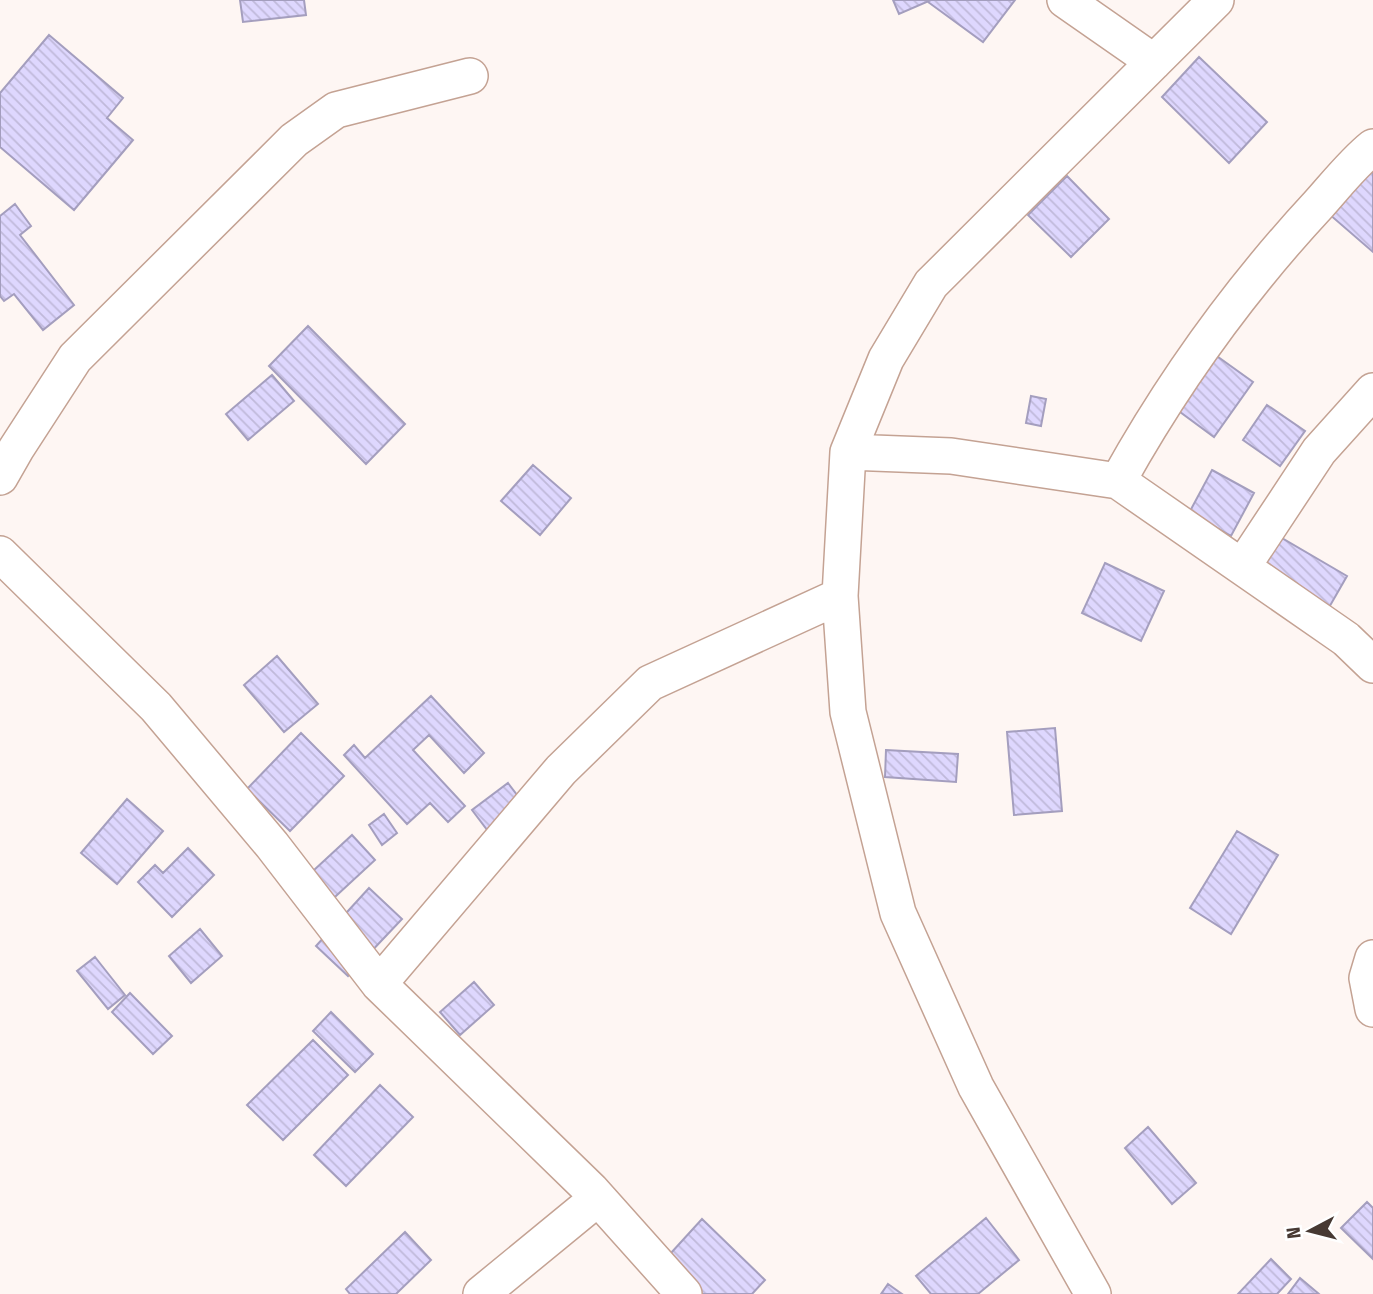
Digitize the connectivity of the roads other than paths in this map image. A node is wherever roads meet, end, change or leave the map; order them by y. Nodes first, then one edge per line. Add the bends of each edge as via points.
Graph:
1 (1065, 0) edge
2 (1216, 0) edge
3 (1154, 62) junction
4 (470, 76) dead end
5 (1373, 147) edge
6 (1373, 391) edge
7 (848, 452) junction
8 (0, 477) edge
9 (1118, 481) junction
10 (0, 554) edge
11 (1243, 566) junction
12 (840, 596) junction
13 (1373, 665) edge
14 (1373, 958) edge
15 (379, 984) junction
16 (1373, 1009) edge
17 (598, 1198) junction
18 (481, 1294) edge
19 (684, 1294) edge
20 (1093, 1294) edge

1 - 3 street
2 - 3 street
3 - 7 street via 931,284 886,359
4 - 8 street via 336,110 294,140 75,358
5 - 9 street via 1289,236 1230,309 1147,430
6 - 11 street via 1319,451
7 - 9 street via 951,456
7 - 12 street
9 - 11 street
10 - 15 street via 156,707 272,845
11 - 13 street via 1346,639
12 - 15 street via 650,683 561,770
12 - 20 street via 848,712 898,914 976,1087
14 - 16 street via 1367,978
15 - 17 street
17 - 18 street
17 - 19 street

